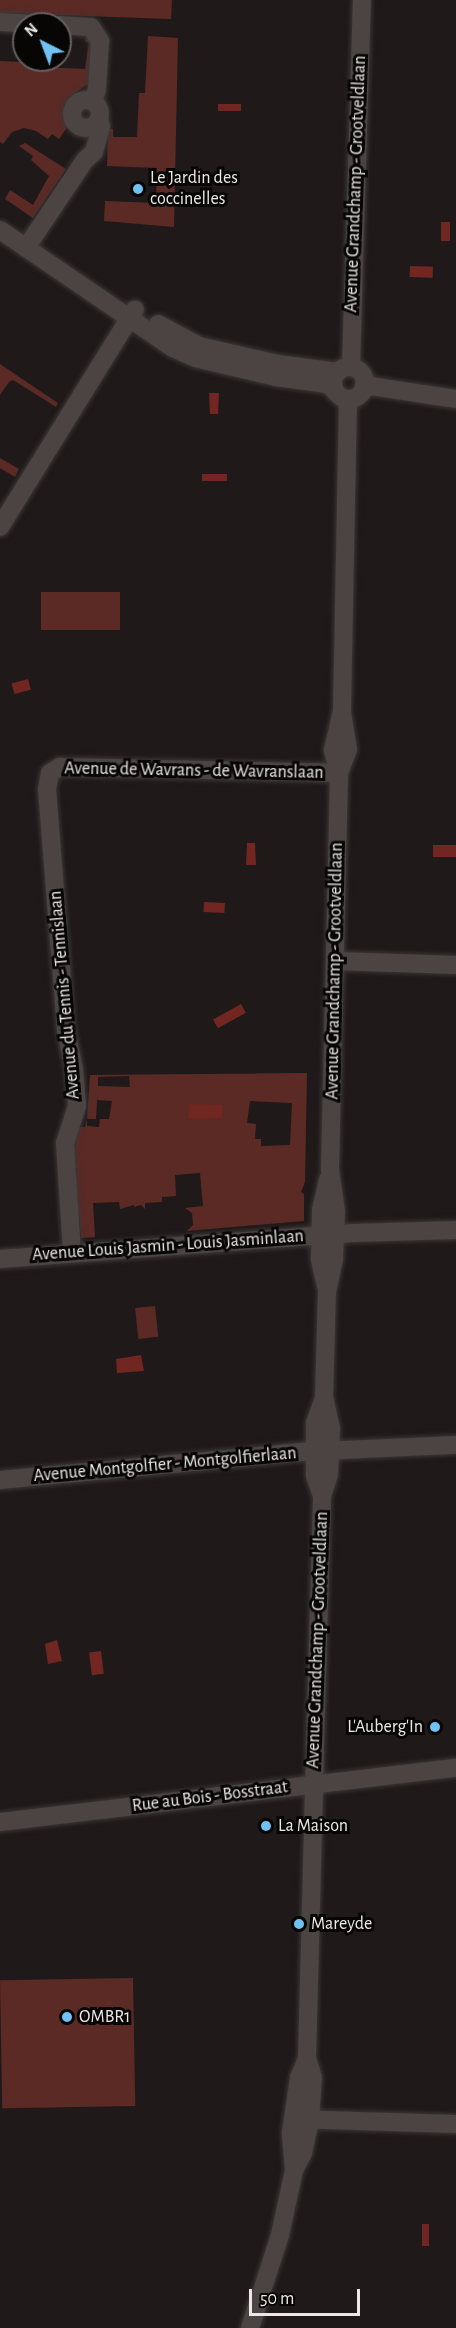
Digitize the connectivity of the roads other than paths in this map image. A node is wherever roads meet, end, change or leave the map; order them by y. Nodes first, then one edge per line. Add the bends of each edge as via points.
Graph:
1 (362, 0) edge
2 (72, 26) edge
3 (96, 110) junction
4 (86, 160) junction
5 (0, 218) edge
6 (0, 230) edge
7 (30, 244) junction
8 (132, 313) junction
9 (343, 382) junction
10 (456, 399) edge
11 (0, 527) edge
12 (50, 773) joint
13 (339, 773) junction
14 (336, 961) junction
15 (456, 965) edge
16 (456, 1230) edge
17 (328, 1235) junction
18 (72, 1252) junction
19 (0, 1259) edge
20 (456, 1445) edge
21 (322, 1451) junction
22 (0, 1480) edge
23 (456, 1768) edge
24 (314, 1785) junction
25 (0, 1822) edge
26 (302, 2119) junction
27 (456, 2124) edge
28 (250, 2328) edge

1 - 9 street, Avenue Grandchamp - Grootveldlaan
2 - 3 street via 90,27 100,41
3 - 4 street via 101,127 99,142
3 - 4 street via 86,100 76,104 73,115 85,141
4 - 7 street
5 - 7 street
6 - 7 street
7 - 8 street
8 - 9 street via 173,348 195,358 276,377 328,384
8 - 11 street
9 - 10 street via 360,372 364,385
9 - 13 street, Avenue Grandchamp - Grootveldlaan via 342,711 333,750
12 - 13 street, Avenue de Wavrans - de Wavranslaan via 60,767
12 - 18 street, Avenue du Tennis - Tennislaan via 47,789 66,1030 77,1105 65,1143
13 - 14 street, Avenue Grandchamp - Grootveldlaan
14 - 15 street
14 - 17 street, Avenue Grandchamp - Grootveldlaan via 330,1170 321,1210
16 - 17 street, Avenue Louis Jasmin - Louis Jasminlaan
17 - 18 street, Avenue Louis Jasmin - Louis Jasminlaan
17 - 21 street, Avenue Grandchamp - Grootveldlaan via 320,1259 327,1292 324,1398 315,1423
18 - 19 street, Avenue Louis Jasmin - Louis Jasminlaan
20 - 21 street, Avenue Montgolfier - Montgolfierlaan
21 - 22 street, Avenue Montgolfier - Montgolfierlaan
21 - 24 street, Avenue Grandchamp - Grootveldlaan via 329,1475 322,1496
23 - 24 street, Rue au Bois - Bosstraat
24 - 25 street, Rue au Bois - Bosstraat
24 - 26 street, Avenue Grandchamp - Grootveldlaan via 307,2058 299,2078
26 - 27 street
26 - 28 street, Avenue Grandchamp - Grootveldlaan via 291,2149 294,2170 280,2235

